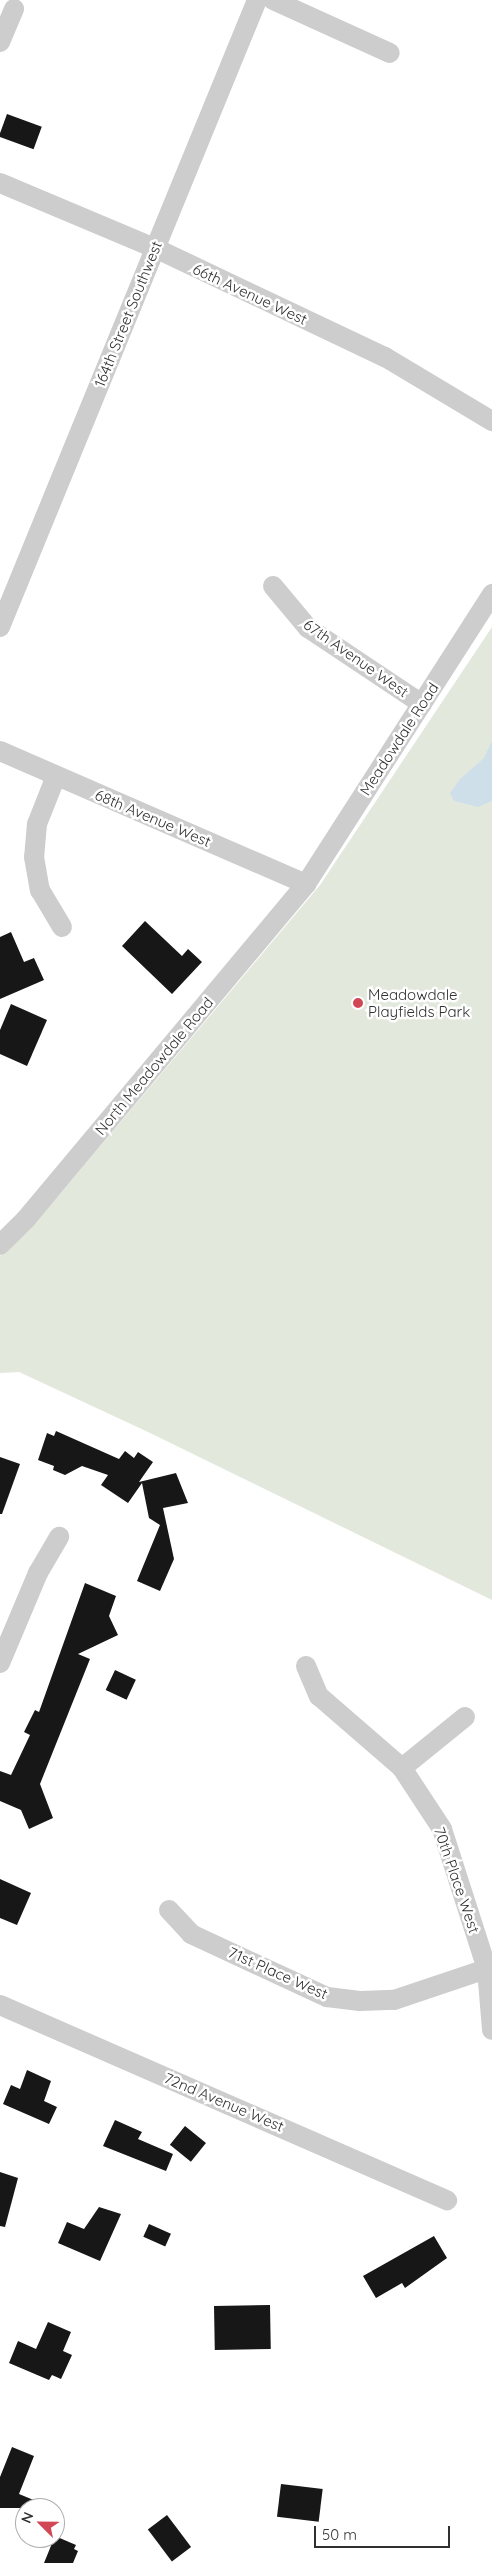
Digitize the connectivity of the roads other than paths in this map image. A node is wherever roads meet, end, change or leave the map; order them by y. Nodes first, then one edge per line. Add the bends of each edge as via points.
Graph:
1 (257, 0) edge
2 (273, 0) edge
3 (14, 9) dead end
4 (0, 42) edge
5 (390, 54) dead end
6 (0, 183) edge
7 (155, 248) junction
8 (492, 421) edge
9 (273, 586) dead end
10 (492, 594) edge
11 (0, 628) edge
12 (422, 704) junction
13 (0, 751) edge
14 (56, 776) junction
15 (306, 884) junction
16 (62, 927) dead end
17 (0, 1245) edge
18 (59, 1537) dead end
19 (0, 1663) edge
20 (306, 1666) dead end
21 (465, 1718) dead end
22 (402, 1768) junction
23 (169, 1910) dead end
24 (489, 1968) edge
25 (0, 2005) edge
26 (492, 2030) edge
27 (447, 2200) dead end

1 - 7 street, 164th Street Southwest
2 - 5 street
3 - 4 street
6 - 7 street, 66th Avenue West
7 - 8 street, 66th Avenue West via 385,357
7 - 11 street, 164th Street Southwest
9 - 12 street, 67th Avenue West via 308,628
10 - 12 street, Meadowdale Road
12 - 15 street, Meadowdale Road
13 - 14 street, 68th Avenue West
14 - 15 street, 68th Avenue West
14 - 16 street via 37,824 34,857 40,890
15 - 17 street, North Meadowdale Road via 26,1219
18 - 19 street via 38,1573
20 - 22 street, 70th Place West via 319,1696
21 - 22 street
22 - 24 street, 70th Place West via 442,1829
23 - 24 street, 71st Place West via 191,1934 327,1997 360,2001 394,2000
24 - 26 street, 70th Place West
25 - 27 street, 72nd Avenue West

